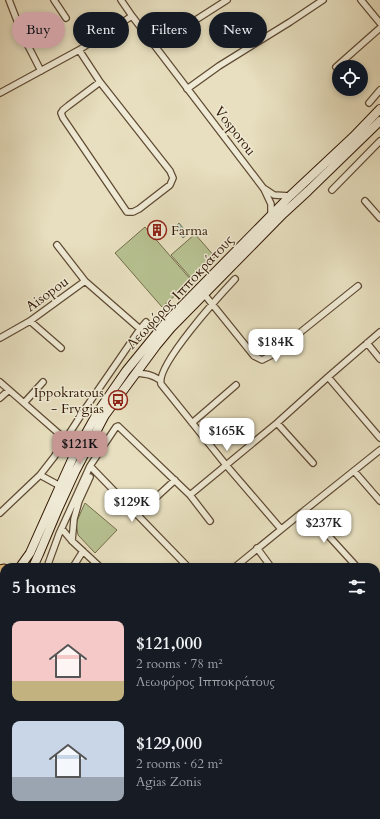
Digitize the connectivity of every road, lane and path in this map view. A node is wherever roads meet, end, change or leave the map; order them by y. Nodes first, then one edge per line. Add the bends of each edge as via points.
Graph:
1 (9, 0) edge
2 (54, 0) edge
3 (121, 0) edge
4 (323, 0) edge
5 (361, 0) edge
6 (224, 1) edge
7 (132, 16) junction
8 (201, 16) edge
9 (66, 18) dead end
10 (137, 23) edge
11 (380, 23) edge
12 (380, 28) edge
13 (156, 48) edge
14 (79, 50) junction
15 (344, 60) edge
16 (41, 71) junction
17 (100, 82) junction
18 (187, 89) junction
19 (380, 90) edge
20 (0, 93) edge
21 (369, 103) dead end
22 (380, 109) edge
23 (380, 121) edge
24 (379, 144) edge
25 (264, 189) junction
26 (332, 190) dead end
27 (290, 196) junction
28 (365, 201) dead end
29 (271, 216) junction
30 (380, 218) edge
31 (57, 245) dead end
32 (235, 279) dead end
33 (85, 281) junction
34 (358, 286) dead end
35 (204, 294) junction
36 (212, 305) junction
37 (30, 322) junction
38 (146, 322) dead end
39 (140, 329) junction
40 (380, 332) edge
41 (0, 338) edge
42 (367, 343) junction
43 (61, 348) dead end
44 (380, 359) edge
45 (145, 360) junction
46 (135, 373) junction
47 (149, 374) junction
48 (328, 377) junction
49 (0, 382) edge
50 (43, 382) dead end
51 (160, 382) junction
52 (236, 385) dead end
53 (9, 390) junction
54 (0, 398) edge
55 (24, 403) junction
56 (278, 422) junction
57 (192, 423) junction
58 (380, 438) edge
59 (65, 439) junction
60 (380, 450) edge
61 (313, 463) dead end
62 (226, 465) junction
63 (90, 466) junction
64 (354, 471) junction
65 (40, 475) junction
66 (90, 477) dead end
67 (175, 480) junction
68 (60, 486) junction
69 (190, 495) junction
70 (380, 501) edge
71 (305, 510) junction
72 (0, 514) edge
73 (137, 515) junction
74 (210, 521) dead end
75 (50, 527) junction
76 (62, 529) junction
77 (281, 529) junction
78 (72, 541) junction
79 (257, 548) junction
80 (82, 551) junction
81 (23, 563) edge
82 (35, 563) edge
83 (48, 563) edge
84 (75, 563) edge
85 (96, 563) edge
86 (184, 563) edge
87 (240, 563) edge
88 (268, 563) edge
89 (353, 563) edge

1 - 16 street via 23,36
2 - 9 street
3 - 7 street, Vosporou
4 - 18 street
5 - 11 street
6 - 8 street
7 - 10 street, Vosporou
7 - 14 street
12 - 15 street
13 - 18 street, Vosporou
14 - 16 street
14 - 17 street
16 - 20 street
17 - 17 street via 173,178 170,185 133,212 128,212 62,113
18 - 25 street, Vosporou
19 - 21 street
22 - 27 main road, Λεωφόρος Ιπποκράτους
23 - 35 main road, Λεωφόρος Ιπποκράτους
24 - 26 street
25 - 27 street via 274,195
25 - 29 street, Vosporou via 271,204
27 - 29 main road, Λεωφόρος Ιπποκράτους
28 - 30 street
29 - 68 main road, Λεωφόρος Ιπποκράτους via 166,322 126,371 99,410
31 - 33 street
32 - 36 street
33 - 37 street, Aisopou
33 - 39 street, Aisopou
34 - 36 street via 272,355 262,360 254,356
35 - 36 street
35 - 45 main road, Λεωφόρος Ιπποκράτους
36 - 51 street via 176,350 163,370
37 - 41 street, Aisopou
37 - 43 street
38 - 39 street
39 - 59 street
40 - 42 street
42 - 44 street
42 - 48 street
45 - 46 main road, Λεωφόρος Ιπποκράτους
45 - 47 street
46 - 47 street
46 - 75 main road, Λεωφόρος Ιπποκράτους via 105,415
47 - 51 street
48 - 56 street
48 - 58 street
49 - 53 street
50 - 55 street
51 - 57 street
52 - 57 street
53 - 54 street
53 - 55 street
55 - 59 street
56 - 61 street
56 - 62 street
57 - 62 street
59 - 65 street
60 - 64 street
62 - 69 street
62 - 77 street
63 - 67 street via 116,427 120,427
63 - 73 street
63 - 76 street
64 - 70 street
64 - 71 street
65 - 68 street
65 - 72 street
66 - 78 street via 79,501
67 - 69 street
67 - 73 street
68 - 81 main road, Λεωφόρος Ιπποκράτους via 30,554
69 - 74 street
71 - 77 street
71 - 89 street
73 - 86 street
75 - 76 street
75 - 82 main road, Λεωφόρος Ιπποκράτους
76 - 78 street
76 - 83 street
77 - 79 street
78 - 80 street
79 - 87 street
79 - 88 street
80 - 84 street
80 - 85 street

